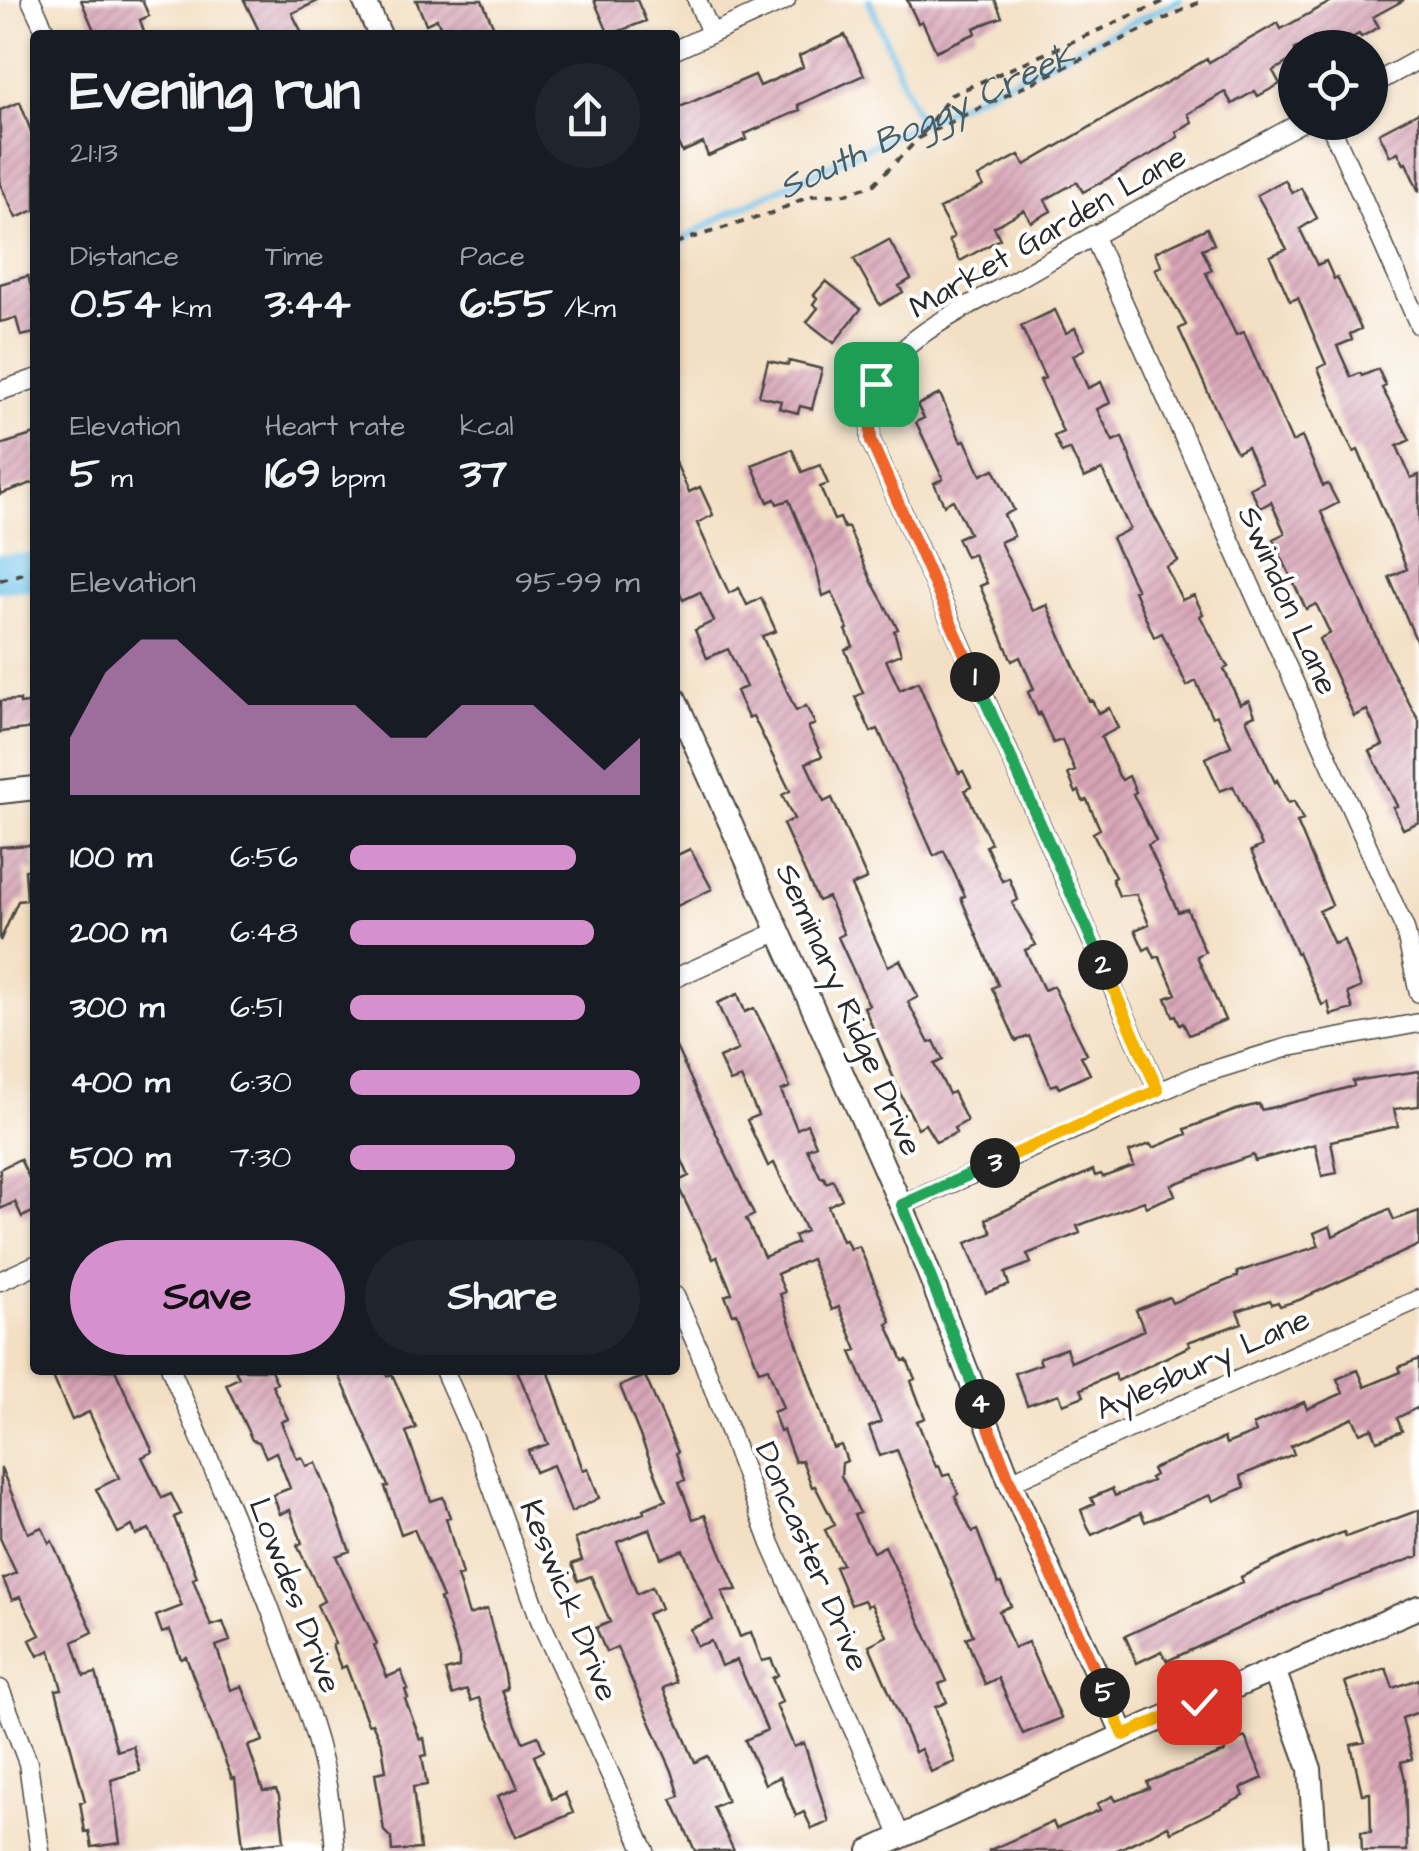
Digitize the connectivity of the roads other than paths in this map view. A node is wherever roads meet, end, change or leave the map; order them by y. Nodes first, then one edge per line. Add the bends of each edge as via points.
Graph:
1 (32, 0) edge
2 (364, 0) edge
3 (696, 0) edge
4 (786, 0) edge
5 (45, 30) edge
6 (378, 30) edge
7 (711, 33) junction
8 (680, 48) edge
9 (1419, 59) edge
10 (1388, 76) edge
11 (1278, 135) edge
12 (1337, 140) edge
13 (1092, 235) junction
14 (1419, 325) edge
15 (30, 381) edge
16 (0, 391) edge
17 (680, 709) edge
18 (30, 789) edge
19 (0, 792) edge
20 (780, 931) junction
21 (680, 976) edge
22 (1419, 993) edge
23 (1419, 1023) edge
24 (1158, 1090) junction
25 (902, 1205) junction
26 (30, 1267) edge
27 (0, 1281) edge
28 (1419, 1300) edge
29 (680, 1307) edge
30 (172, 1375) edge
31 (446, 1375) edge
32 (1010, 1482) junction
33 (1419, 1607) edge
34 (1274, 1670) junction
35 (0, 1689) edge
36 (1124, 1735) junction
37 (901, 1837) junction
38 (40, 1851) edge
39 (334, 1851) edge
40 (645, 1851) edge
41 (870, 1851) edge
42 (1316, 1851) edge

1 - 5 street
2 - 6 street
3 - 7 street
4 - 7 street
7 - 8 street
9 - 10 street
11 - 13 street, Market Garden Lane
12 - 14 street
13 - 22 street, Swindon Lane via 1405,929
13 - 24 street, Market Garden Lane via 924,333 896,358 876,384 871,441
15 - 16 street
17 - 20 street, Seminary Ridge Drive
18 - 19 street
20 - 21 street
20 - 25 street, Seminary Ridge Drive
23 - 24 street via 1289,1047
24 - 25 street
25 - 32 street, Seminary Ridge Drive
26 - 27 street
28 - 32 street, Aylesbury Lane
29 - 37 street, Doncaster Drive via 772,1544
30 - 39 street, Lowdes Drive via 251,1555 318,1739
31 - 40 street, Keswick Drive via 540,1620
32 - 36 street, Seminary Ridge Drive
33 - 34 street
34 - 36 street
34 - 42 street via 1310,1769
35 - 38 street via 28,1763
36 - 37 street
37 - 41 street

